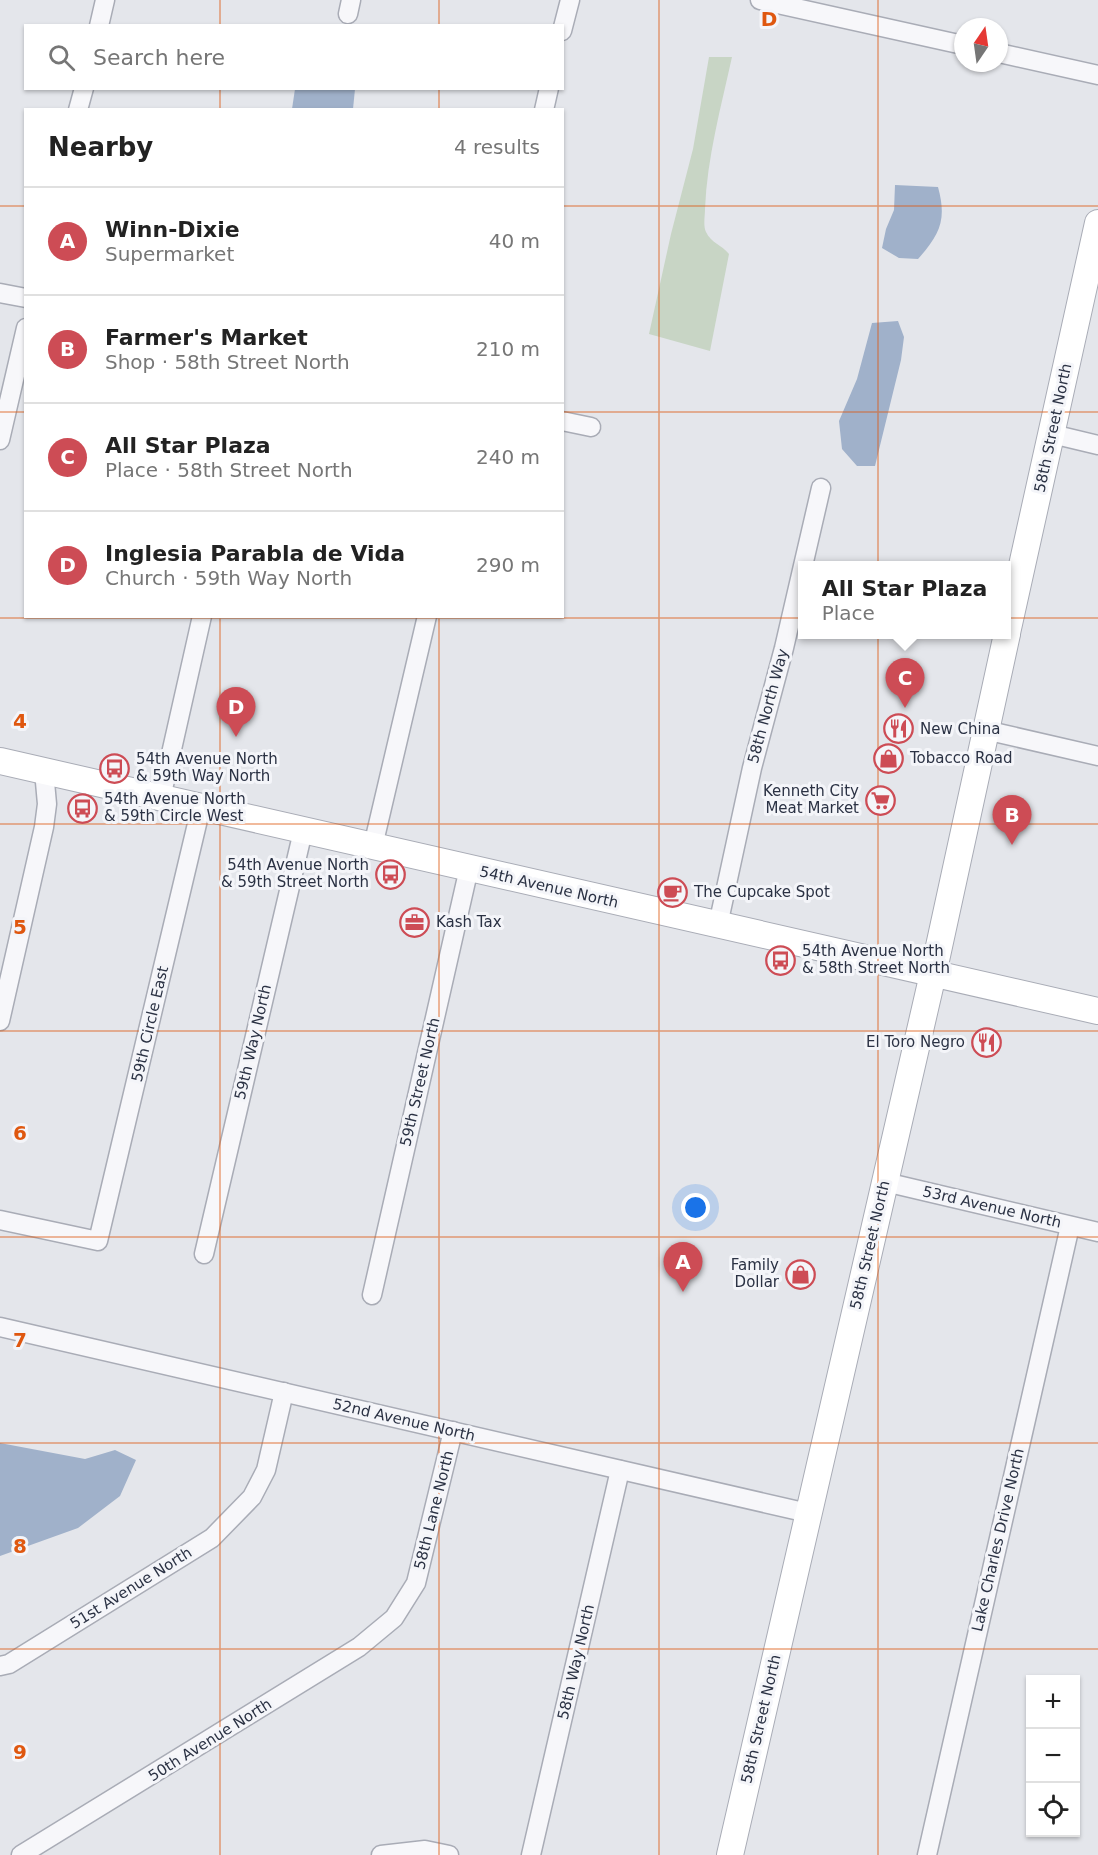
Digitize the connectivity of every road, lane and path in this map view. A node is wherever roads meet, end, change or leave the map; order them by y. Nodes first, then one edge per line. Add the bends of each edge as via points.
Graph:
1 (105, 0) edge
2 (570, 0) edge
3 (760, 0) edge
4 (99, 24) edge
5 (564, 24) edge
6 (954, 43) edge
7 (1008, 55) edge
8 (1098, 75) edge
9 (83, 90) edge
10 (549, 90) edge
11 (79, 108) edge
12 (544, 108) edge
13 (1098, 223) edge
14 (1094, 258) edge
15 (0, 292) edge
16 (24, 298) edge
17 (24, 337) edge
18 (564, 421) edge
19 (591, 427) dead end
20 (1052, 434) junction
21 (0, 440) edge
22 (1098, 445) edge
23 (821, 488) dead end
24 (804, 561) edge
25 (798, 587) edge
26 (1011, 616) edge
27 (202, 618) edge
28 (427, 618) edge
29 (1006, 639) edge
30 (985, 729) junction
31 (1098, 756) edge
32 (0, 761) edge
33 (45, 771) junction
34 (161, 798) junction
35 (201, 807) junction
36 (303, 831) junction
37 (373, 846) junction
38 (469, 868) junction
39 (718, 925) junction
40 (933, 974) junction
41 (1098, 1011) edge
42 (0, 1021) edge
43 (885, 1182) junction
44 (0, 1220) edge
45 (1070, 1226) junction
46 (1098, 1232) edge
47 (204, 1254) dead end
48 (372, 1295) dead end
49 (0, 1327) edge
50 (284, 1392) junction
51 (453, 1431) junction
52 (620, 1470) junction
53 (808, 1513) junction
54 (394, 1618) joint
55 (0, 1666) edge
56 (21, 1855) edge
57 (381, 1855) edge
58 (449, 1855) edge
59 (531, 1855) edge
60 (730, 1855) edge
61 (927, 1855) edge

1 - 4 street
2 - 5 street
3 - 6 street
7 - 8 street
9 - 11 street
10 - 12 street
13 - 14 street, 58th Street North
14 - 20 street, 58th Street North
15 - 16 street
17 - 21 street
18 - 19 street
20 - 22 street
20 - 26 street, 58th Street North
23 - 24 street, 58th North Way
25 - 39 street, 58th North Way via 752,768
27 - 34 street
28 - 37 street
29 - 30 street, 58th Street North
30 - 31 street
30 - 40 street, 58th Street North
32 - 33 street, 54th Avenue North
33 - 34 street, 54th Avenue North
33 - 42 street via 44,827
34 - 35 street, 54th Avenue North
35 - 36 street, 54th Avenue North
35 - 44 street, 59th Circle East via 98,1241
36 - 37 street, 54th Avenue North
36 - 47 street, 59th Way North
37 - 38 street, 54th Avenue North
38 - 39 street, 54th Avenue North
38 - 48 street, 59th Street North
39 - 40 street, 54th Avenue North
40 - 41 street, 54th Avenue North
40 - 43 street, 58th Street North
43 - 45 street, 53rd Avenue North
43 - 53 street, 58th Street North
45 - 46 street, 53rd Avenue North
45 - 61 street, Lake Charles Drive North
49 - 50 street, 52nd Avenue North
50 - 51 street, 52nd Avenue North
50 - 55 street, 51st Avenue North via 266,1470 252,1497 212,1538
51 - 52 street, 52nd Avenue North
51 - 54 street, 58th Lane North via 416,1583
52 - 53 street, 52nd Avenue North
52 - 59 street, 58th Way North
53 - 60 street, 58th Street North
54 - 56 street, 50th Avenue North via 359,1647
57 - 58 street via 425,1850

